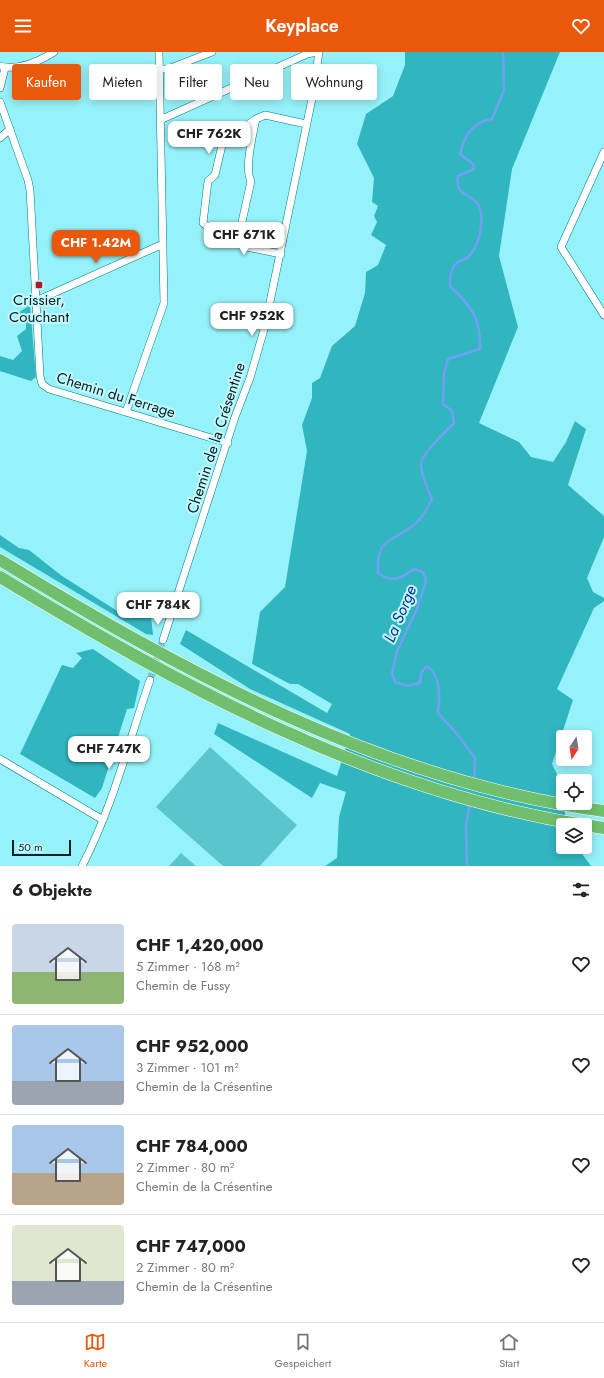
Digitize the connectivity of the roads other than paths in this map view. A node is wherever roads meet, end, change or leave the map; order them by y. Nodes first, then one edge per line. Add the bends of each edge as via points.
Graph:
1 (54, 52) edge
2 (159, 52) edge
3 (212, 52) edge
4 (318, 52) edge
5 (2, 67) edge
6 (159, 69) junction
7 (0, 88) edge
8 (0, 102) edge
9 (256, 119) junction
10 (160, 120) junction
11 (306, 124) junction
12 (10, 128) junction
13 (0, 138) edge
14 (604, 152) edge
15 (239, 232) junction
16 (163, 244) junction
17 (281, 254) junction
18 (36, 301) junction
19 (604, 315) edge
20 (126, 412) junction
21 (228, 443) junction
22 (0, 560) edge
23 (0, 577) edge
24 (163, 640) tunnel mouth
25 (150, 680) tunnel mouth
26 (0, 759) edge
27 (604, 811) edge
28 (103, 820) junction
29 (556, 820) edge
30 (592, 826) edge
31 (604, 828) edge
32 (82, 866) edge

1 - 5 street via 16,68
2 - 6 street
3 - 6 street via 168,69
4 - 10 street via 307,54
4 - 11 street, Chemin de la Crésentine
5 - 7 street
6 - 10 street
8 - 12 street, Chemin du Ferrage
9 - 11 street via 265,115
9 - 15 street via 249,150 248,176 251,181
9 - 15 street via 223,141 215,174 208,181 202,220 207,226
10 - 16 street
11 - 17 street, Chemin de la Crésentine
12 - 13 street
12 - 18 street, Chemin du Ferrage via 30,190
14 - 19 street via 561,247
15 - 17 street via 238,240 242,246
16 - 18 street
16 - 20 street via 164,303
17 - 21 street, Chemin de la Crésentine via 264,329
18 - 20 street, Chemin du Ferrage via 42,384 49,389
20 - 21 street, Chemin du Ferrage
21 - 24 street, Chemin de la Crésentine
22 - 27 highway via 187,668 287,717 400,762 461,781 555,804
23 - 29 highway via 98,636 280,730 356,762 457,797
25 - 28 street
26 - 28 street
28 - 32 street
30 - 31 highway

